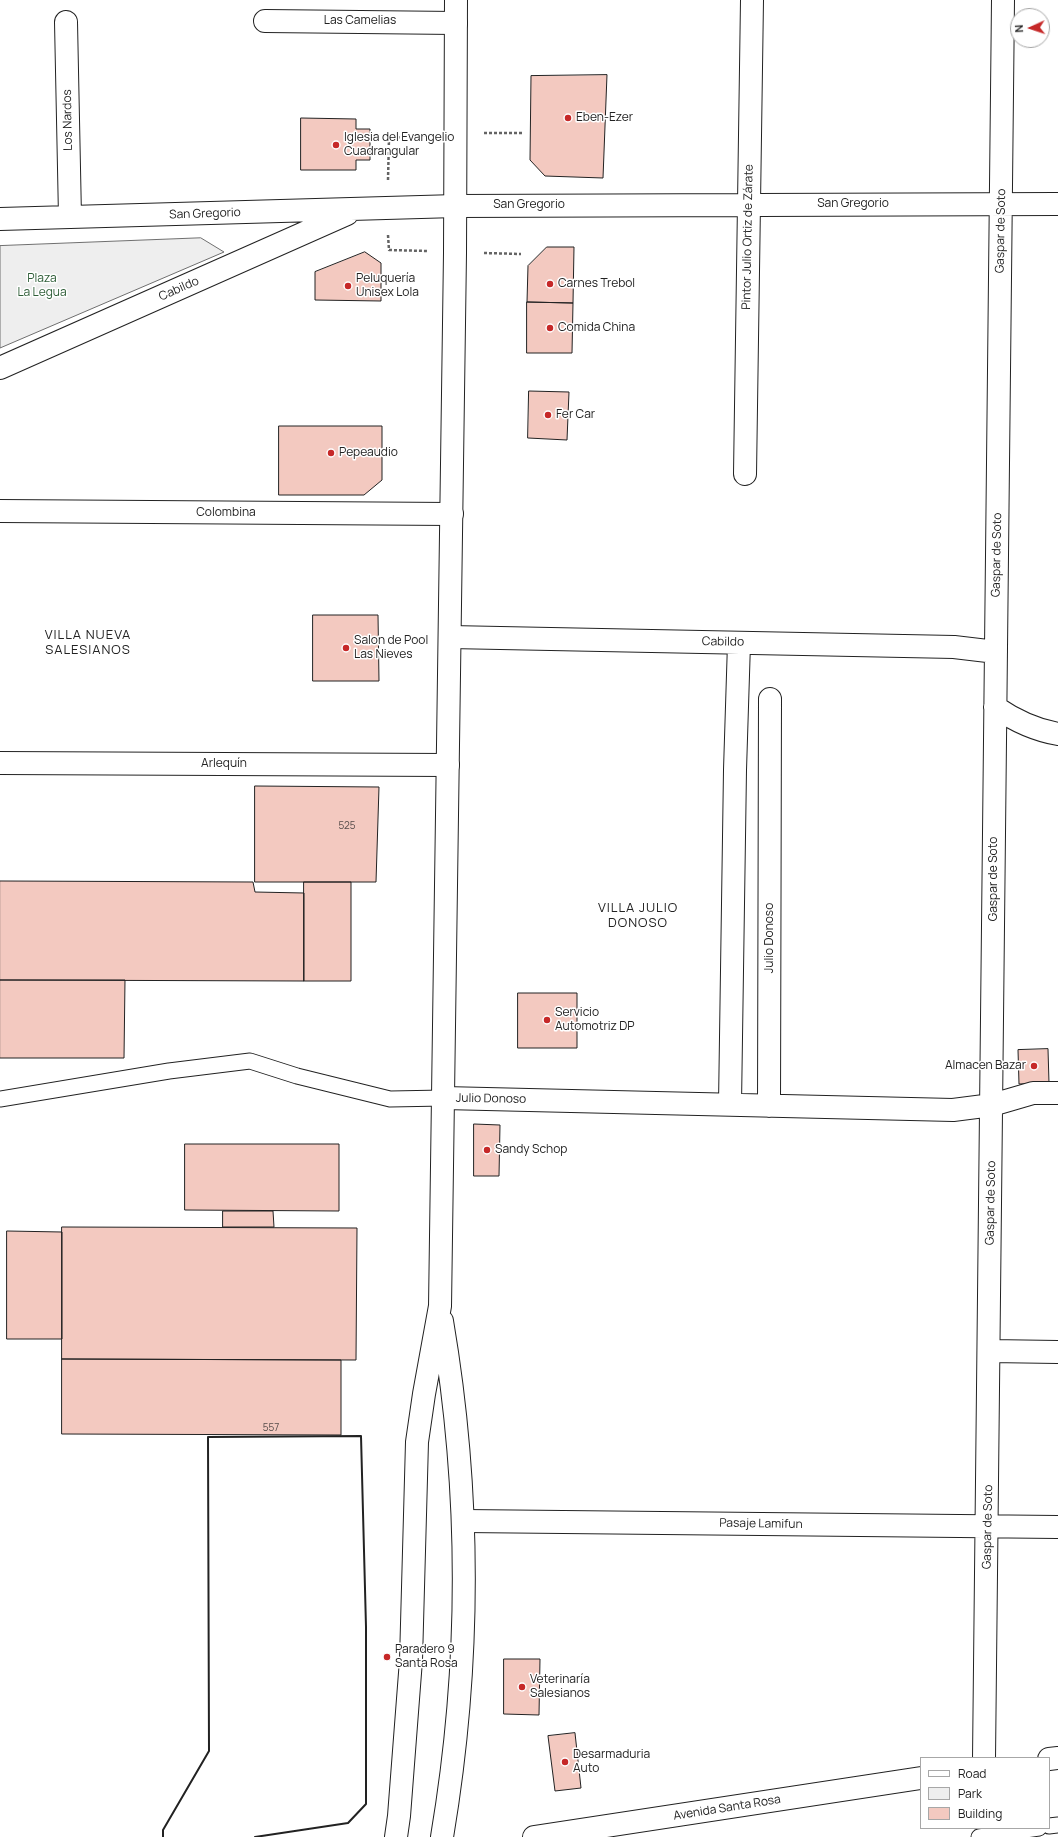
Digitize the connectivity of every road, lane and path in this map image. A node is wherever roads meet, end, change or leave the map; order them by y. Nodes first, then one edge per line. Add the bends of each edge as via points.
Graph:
1 (456, 0) edge
2 (752, 0) edge
3 (1003, 0) edge
4 (265, 21) dead end
5 (66, 22) dead end
6 (456, 23) junction
7 (1002, 204) junction
8 (1058, 204) edge
9 (748, 205) junction
10 (456, 206) junction
11 (358, 210) junction
12 (70, 217) junction
13 (0, 219) edge
14 (0, 368) edge
15 (745, 474) dead end
16 (0, 511) edge
17 (452, 514) junction
18 (450, 637) junction
19 (740, 643) junction
20 (996, 652) junction
21 (770, 699) dead end
22 (995, 707) junction
23 (1058, 734) edge
24 (0, 763) edge
25 (448, 766) junction
26 (735, 770) junction
27 (770, 771) junction
28 (1058, 1093) edge
29 (444, 1098) junction
30 (0, 1100) edge
31 (730, 1104) junction
32 (769, 1106) junction
33 (992, 1106) junction
34 (440, 1306) junction
35 (990, 1351) junction
36 (1058, 1352) edge
37 (464, 1521) junction
38 (988, 1526) junction
39 (1058, 1527) edge
40 (984, 1757) edge
41 (920, 1778) edge
42 (1032, 1829) edge
43 (396, 1837) edge
44 (442, 1837) edge
45 (534, 1837) edge
46 (979, 1837) edge

1 - 6 street
2 - 9 street, Pintor Julio Ortiz de Zárate
3 - 7 street, Gaspar de Soto
4 - 6 street, Las Camelias
5 - 12 street, Los Nardos
6 - 10 street
7 - 8 street, San Gregorio
7 - 9 street, San Gregorio
7 - 20 street, Gaspar de Soto
9 - 10 street, San Gregorio
9 - 15 street, Pintor Julio Ortiz de Zárate
10 - 11 street, San Gregorio
10 - 17 street
11 - 12 street, San Gregorio
11 - 14 street, Cabildo
12 - 13 street, San Gregorio
16 - 17 street, Colombina
17 - 18 street
18 - 19 street, Cabildo
18 - 25 street
19 - 20 street, Cabildo via 954,647
19 - 26 street
20 - 22 street, Gaspar de Soto
21 - 27 street, Julio Donoso
22 - 23 street via 1026,725
22 - 33 street, Gaspar de Soto
24 - 25 street, Arlequín
25 - 29 street
26 - 27 street
26 - 31 street
27 - 32 street, Julio Donoso
28 - 33 street, Julio Donoso via 1033,1093
29 - 30 lane via 390,1099 297,1076 250,1061 169,1071
29 - 31 street, Julio Donoso
29 - 34 street
31 - 32 street, Julio Donoso
32 - 33 street, Julio Donoso via 953,1110
33 - 35 street, Gaspar de Soto
34 - 37 street via 453,1391
34 - 43 street via 417,1442 411,1660
35 - 36 street
35 - 38 street, Gaspar de Soto
37 - 38 street, Pasaje Lamifun
37 - 44 street via 460,1701
38 - 39 street, Pasaje Lamifun
38 - 40 street, Gaspar de Soto
41 - 45 street, Avenida Santa Rosa
42 - 46 lane

